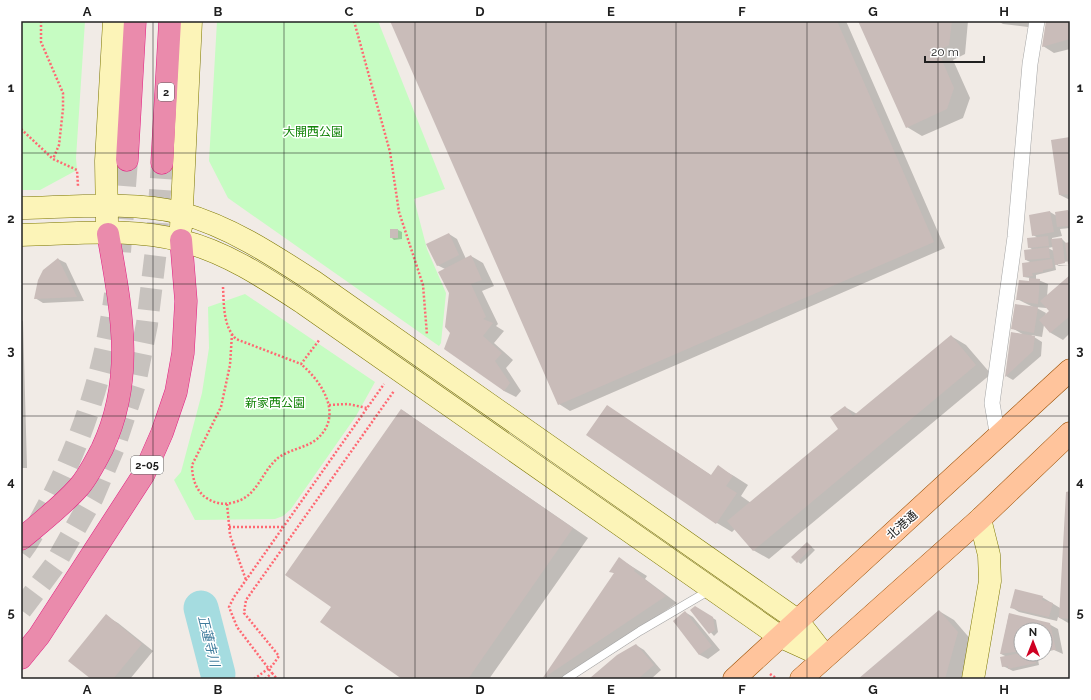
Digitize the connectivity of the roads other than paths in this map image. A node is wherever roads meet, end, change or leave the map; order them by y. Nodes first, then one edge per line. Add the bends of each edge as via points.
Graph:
1 (114, 21) edge
2 (135, 21) edge
3 (170, 21) edge
4 (191, 21) edge
5 (1037, 21) edge
6 (127, 160) tunnel mouth
7 (162, 163) tunnel mouth
8 (106, 206) junction
9 (21, 208) edge
10 (180, 213) junction
11 (108, 234) junction
12 (21, 235) edge
13 (181, 240) junction
14 (1070, 370) edge
15 (1070, 433) edge
16 (998, 438) junction
17 (980, 519) junction
18 (21, 539) edge
19 (712, 589) junction
20 (798, 620) junction
21 (779, 636) junction
22 (825, 656) junction
23 (21, 658) edge
24 (566, 679) edge
25 (734, 679) edge
26 (801, 679) edge
27 (973, 679) edge

1 - 8 street
2 - 6 highway
3 - 7 highway, 2
4 - 10 street
5 - 16 street via 1030,64 1015,237 992,403
8 - 9 street
8 - 10 street
8 - 11 street
10 - 13 street
10 - 20 street via 209,222 273,255
11 - 12 street
11 - 13 street
11 - 18 highway via 120,307 123,345 123,376 117,408 96,461 79,488
13 - 19 street via 235,261 303,303
13 - 23 highway, 2-05 via 186,301 183,353 176,392 162,433 144,474 39,636
14 - 16 main road, 北港通
15 - 17 main road
16 - 20 main road, 北港通
17 - 22 main road
17 - 27 street via 989,555 990,581
19 - 21 street
19 - 24 lane via 633,635
20 - 21 main road, 北港通
20 - 22 street
21 - 22 street
21 - 25 main road, 北港通
22 - 26 main road

